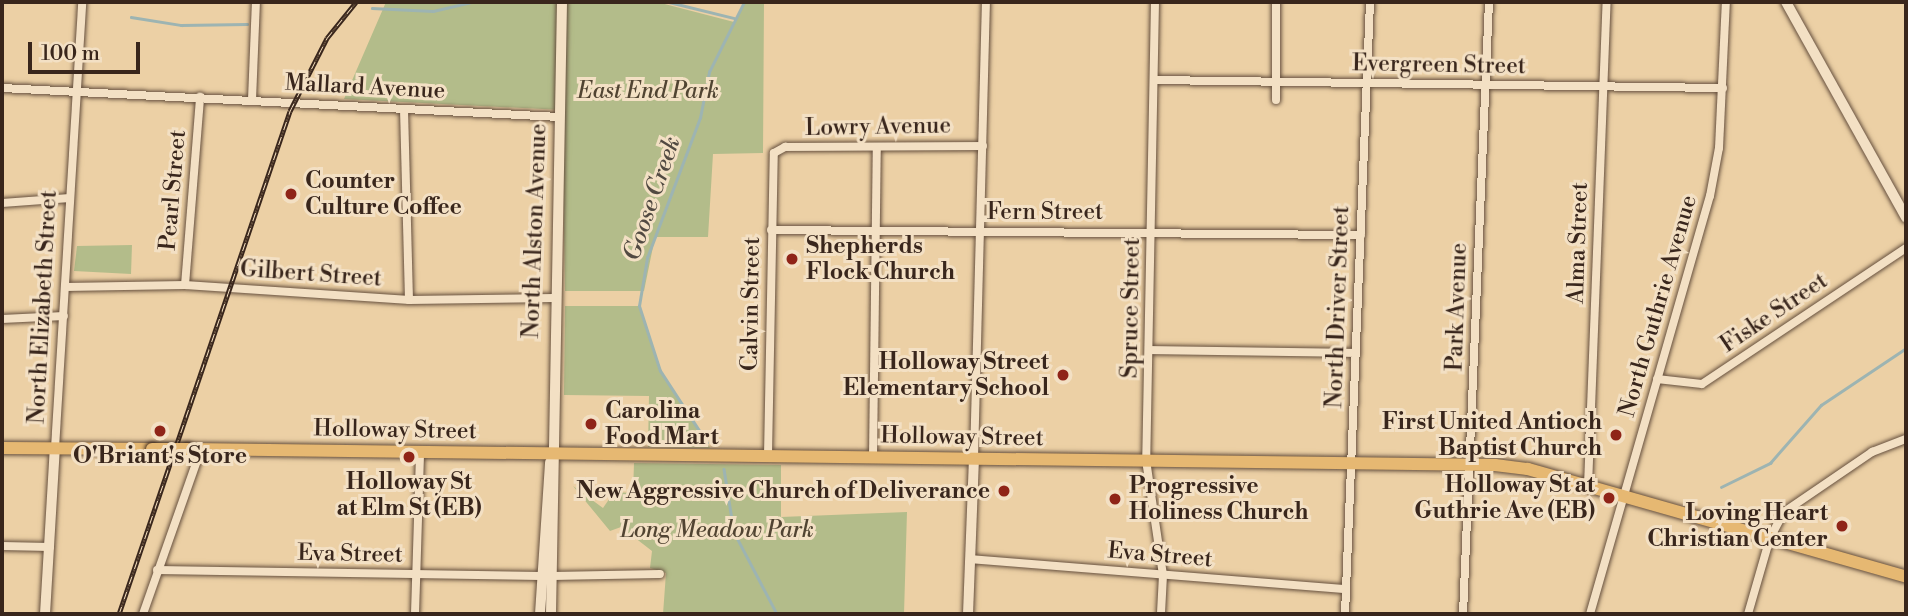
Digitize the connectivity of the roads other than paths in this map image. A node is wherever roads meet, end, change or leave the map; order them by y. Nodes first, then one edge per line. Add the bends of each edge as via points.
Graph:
1 (82, 2) edge
2 (256, 2) edge
3 (562, 2) edge
4 (986, 2) edge
5 (1155, 2) edge
6 (1276, 2) edge
7 (1370, 2) edge
8 (1489, 2) edge
9 (1607, 2) edge
10 (1727, 2) edge
11 (1786, 2) edge
12 (1154, 80) junction
13 (1276, 82) junction
14 (1367, 83) junction
15 (1485, 85) junction
16 (1603, 86) junction
17 (2, 88) edge
18 (1723, 88) junction
19 (78, 92) junction
20 (200, 97) junction
21 (252, 100) junction
22 (1276, 100) dead end
23 (404, 109) junction
24 (559, 117) junction
25 (983, 146) junction
26 (877, 147) junction
27 (774, 153) joint
28 (69, 198) junction
29 (2, 203) edge
30 (1906, 218) edge
31 (771, 230) junction
32 (877, 230) junction
33 (982, 231) junction
34 (1152, 232) junction
35 (1361, 235) junction
36 (1906, 248) edge
37 (185, 285) junction
38 (65, 287) junction
39 (554, 298) junction
40 (409, 300) junction
41 (64, 316) junction
42 (2, 319) edge
43 (1150, 350) junction
44 (1356, 353) junction
45 (1657, 379) junction
46 (1906, 439) edge
47 (2, 447) edge
48 (55, 448) junction
49 (201, 449) junction
50 (420, 451) junction
51 (768, 455) junction
52 (550, 457) junction
53 (873, 457) junction
54 (974, 458) junction
55 (1146, 460) junction
56 (1351, 463) junction
57 (1469, 465) junction
58 (1588, 485) junction
59 (1622, 496) junction
60 (1770, 538) junction
61 (2, 546) edge
62 (50, 547) junction
63 (970, 559) junction
64 (157, 570) junction
65 (416, 574) junction
66 (660, 574) dead end
67 (1163, 575) junction
68 (547, 576) junction
69 (1906, 577) edge
70 (1346, 589) junction
71 (45, 614) edge
72 (143, 614) edge
73 (415, 614) edge
74 (540, 614) edge
75 (551, 614) edge
76 (968, 614) edge
77 (1161, 614) edge
78 (1345, 614) edge
79 (1463, 614) edge
80 (1590, 614) edge
81 (1748, 614) edge

1 - 19 street, North Elizabeth Street
2 - 21 street
3 - 24 main road, North Alston Avenue
4 - 25 street
5 - 12 street, Spruce Street
6 - 13 street
7 - 14 street, North Driver Street
8 - 15 street, Park Avenue
9 - 16 street, Alma Street
10 - 18 street, North Guthrie Avenue
11 - 30 main road
12 - 13 street, Evergreen Street
12 - 34 street, Spruce Street
13 - 14 street, Evergreen Street
13 - 22 street
14 - 15 street, Evergreen Street
14 - 35 street, North Driver Street
15 - 16 street, Evergreen Street
15 - 57 street, Park Avenue
16 - 18 street, Evergreen Street
16 - 58 street, Alma Street
17 - 19 street, Mallard Avenue
18 - 45 street, North Guthrie Avenue via 1710,196
19 - 20 street, Mallard Avenue
19 - 28 street, North Elizabeth Street
20 - 21 street, Mallard Avenue
20 - 37 street, Pearl Street
21 - 23 street, Mallard Avenue
23 - 24 street, Mallard Avenue
23 - 40 street
24 - 39 main road, North Alston Avenue
25 - 26 street, Lowry Avenue
25 - 33 street
26 - 27 street, Lowry Avenue via 785,148
26 - 32 street
27 - 31 street, Calvin Street
28 - 29 street
28 - 38 street, North Elizabeth Street
31 - 32 street, Fern Street
31 - 51 street, Calvin Street
32 - 33 street, Fern Street
32 - 53 street
33 - 34 street, Fern Street
33 - 54 street
34 - 35 street, Fern Street
34 - 43 street, Spruce Street
35 - 44 street, North Driver Street
36 - 45 street, Fiske Street via 1702,384
37 - 38 street, Gilbert Street
37 - 40 street, Gilbert Street
38 - 41 street, North Elizabeth Street
39 - 40 street, Gilbert Street
39 - 52 main road, North Alston Avenue
41 - 42 street
41 - 48 street, North Elizabeth Street
43 - 44 street
43 - 55 street, Spruce Street
44 - 56 street, North Driver Street
45 - 59 street, North Guthrie Avenue
46 - 60 street via 1872,452 1791,506
47 - 48 main road, Holloway Street
48 - 49 main road, Holloway Street, bridge
48 - 62 main road, North Elizabeth Street
49 - 50 main road, Holloway Street
49 - 64 street
50 - 52 main road, Holloway Street
50 - 65 street
51 - 52 main road, Holloway Street
51 - 53 main road, Holloway Street
52 - 68 main road, North Alston Avenue
53 - 54 main road, Holloway Street
54 - 55 main road, Holloway Street
54 - 63 street
55 - 56 main road, Holloway Street
55 - 67 street, Spruce Street
56 - 57 main road, Holloway Street
56 - 70 street, North Driver Street
57 - 58 main road, Holloway Street via 1517,466
57 - 79 street, Park Avenue
58 - 59 main road, Holloway Street
59 - 60 main road, Holloway Street
59 - 80 street, North Guthrie Avenue
60 - 69 main road, Holloway Street
60 - 81 street
61 - 62 street
62 - 71 main road, North Elizabeth Street
63 - 67 street, Eva Street
63 - 76 street
64 - 65 street, Eva Street
64 - 72 street
65 - 68 street, Eva Street
65 - 73 street
66 - 68 street, Eva Street
67 - 70 street, Eva Street
67 - 77 street, Spruce Street
68 - 74 main road, North Alston Avenue
68 - 75 main road, North Alston Avenue
70 - 78 street, North Driver Street

